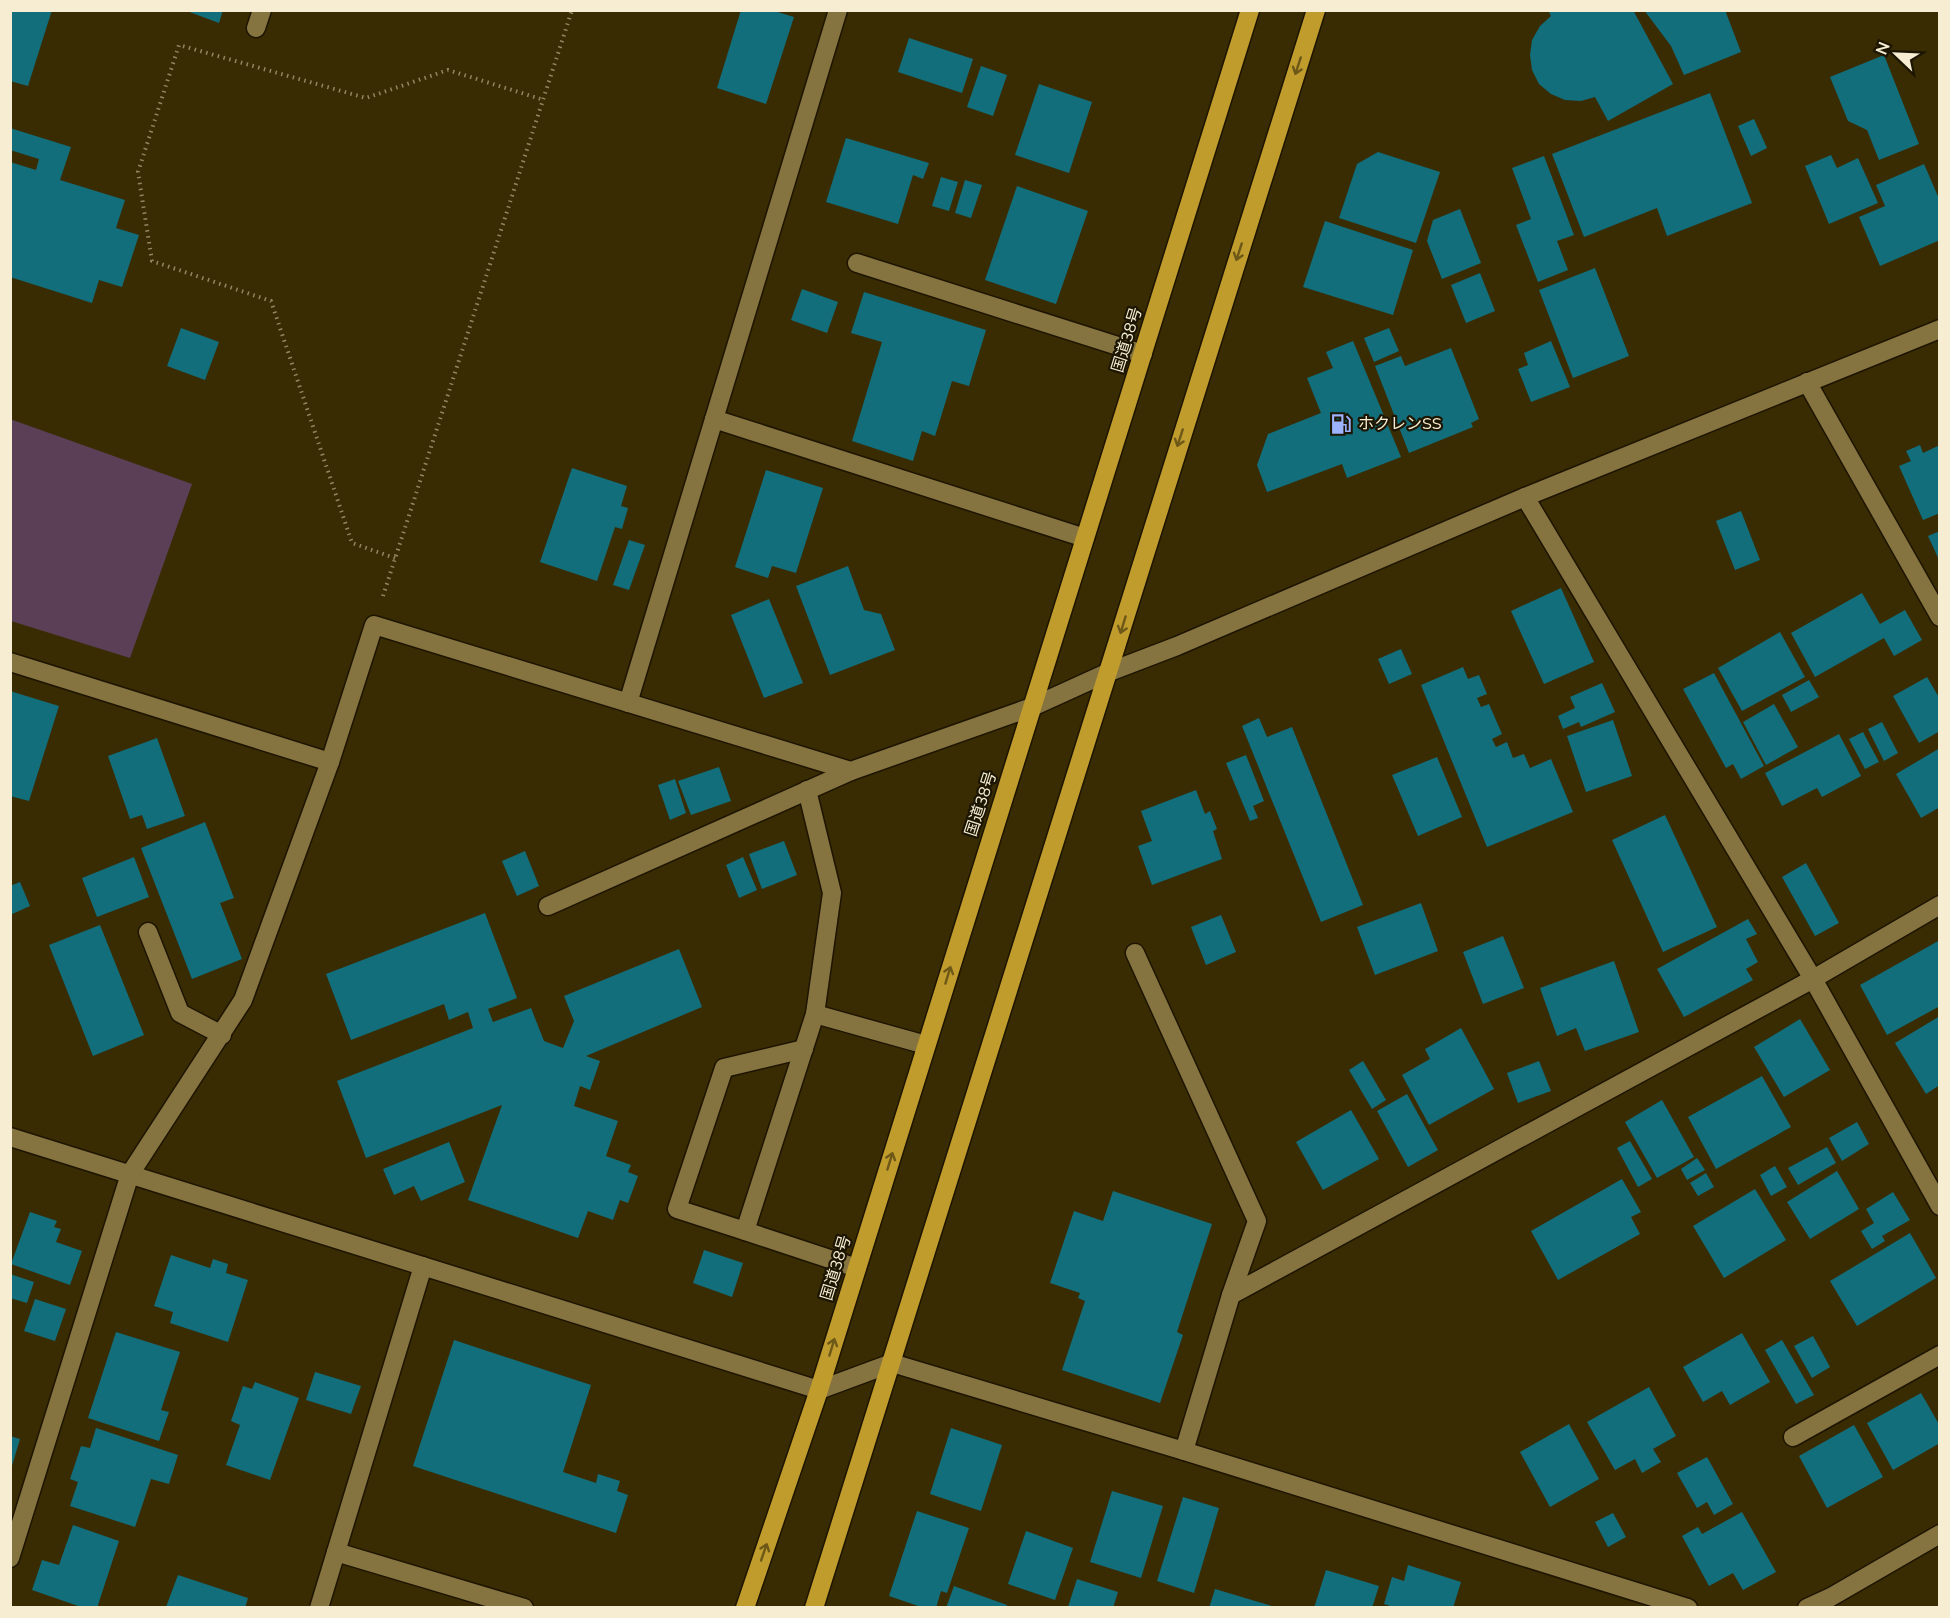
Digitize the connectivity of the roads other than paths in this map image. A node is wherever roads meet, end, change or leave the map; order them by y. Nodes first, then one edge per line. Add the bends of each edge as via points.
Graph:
1 (838, 10) edge
2 (1250, 10) edge
3 (1316, 10) edge
4 (857, 263) dead end
5 (1940, 329) edge
6 (1143, 354) junction
7 (1807, 382) junction
8 (714, 419) junction
9 (1525, 497) junction
10 (1085, 538) junction
11 (1940, 617) edge
12 (10, 662) edge
13 (1109, 672) junction
14 (628, 704) junction
15 (1032, 707) junction
16 (330, 762) junction
17 (851, 771) junction
18 (807, 790) junction
19 (1940, 905) edge
20 (548, 906) dead end
21 (148, 932) dead end
22 (1135, 953) dead end
23 (1813, 979) junction
24 (815, 1014) junction
25 (222, 1035) junction
26 (926, 1045) junction
27 (804, 1048) junction
28 (10, 1137) edge
29 (130, 1174) junction
30 (1940, 1206) edge
31 (745, 1231) junction
32 (423, 1266) junction
33 (857, 1268) junction
34 (1231, 1295) junction
35 (1940, 1355) edge
36 (892, 1363) junction
37 (819, 1390) junction
38 (1793, 1437) dead end
39 (1184, 1451) junction
40 (1940, 1534) edge
41 (336, 1552) junction
42 (10, 1558) edge
43 (1834, 1602) edge
44 (319, 1608) edge
45 (524, 1608) edge
46 (745, 1608) edge
47 (814, 1608) edge
48 (1688, 1608) edge
49 (1807, 1608) edge

1 - 8 street
2 - 6 highway, 国道38号
3 -> 13 highway
4 - 6 street
5 - 7 street
6 - 10 highway, 国道38号
7 - 9 street
7 - 11 street
8 - 10 street
8 - 14 street
9 - 13 street
9 - 23 street
10 - 15 highway, 国道38号
12 - 16 street
13 - 15 street
13 - 36 highway
14 - 16 street via 374,625
14 - 17 street
15 - 17 street
26 -> 15 highway, 国道38号
16 - 25 street via 243,1000
17 - 18 street
18 - 20 street
18 - 24 street via 832,892
19 - 23 street
21 - 25 street via 180,1013
22 - 34 street via 1257,1221
23 - 30 street
23 - 34 street
24 - 26 street
24 - 27 street
25 - 29 street
33 -> 26 highway, 国道38号
27 - 31 street
27 - 31 street via 724,1068 677,1209
28 - 29 street
29 - 32 street
29 - 42 street
31 - 33 street
32 - 37 street
32 - 41 street
37 -> 33 highway, 国道38号
34 - 39 street
35 - 38 street
36 - 37 street
36 - 39 street
36 - 47 highway
46 -> 37 highway, 国道38号
39 - 48 street
40 - 43 street
41 - 44 street
41 - 45 street
43 - 49 street

